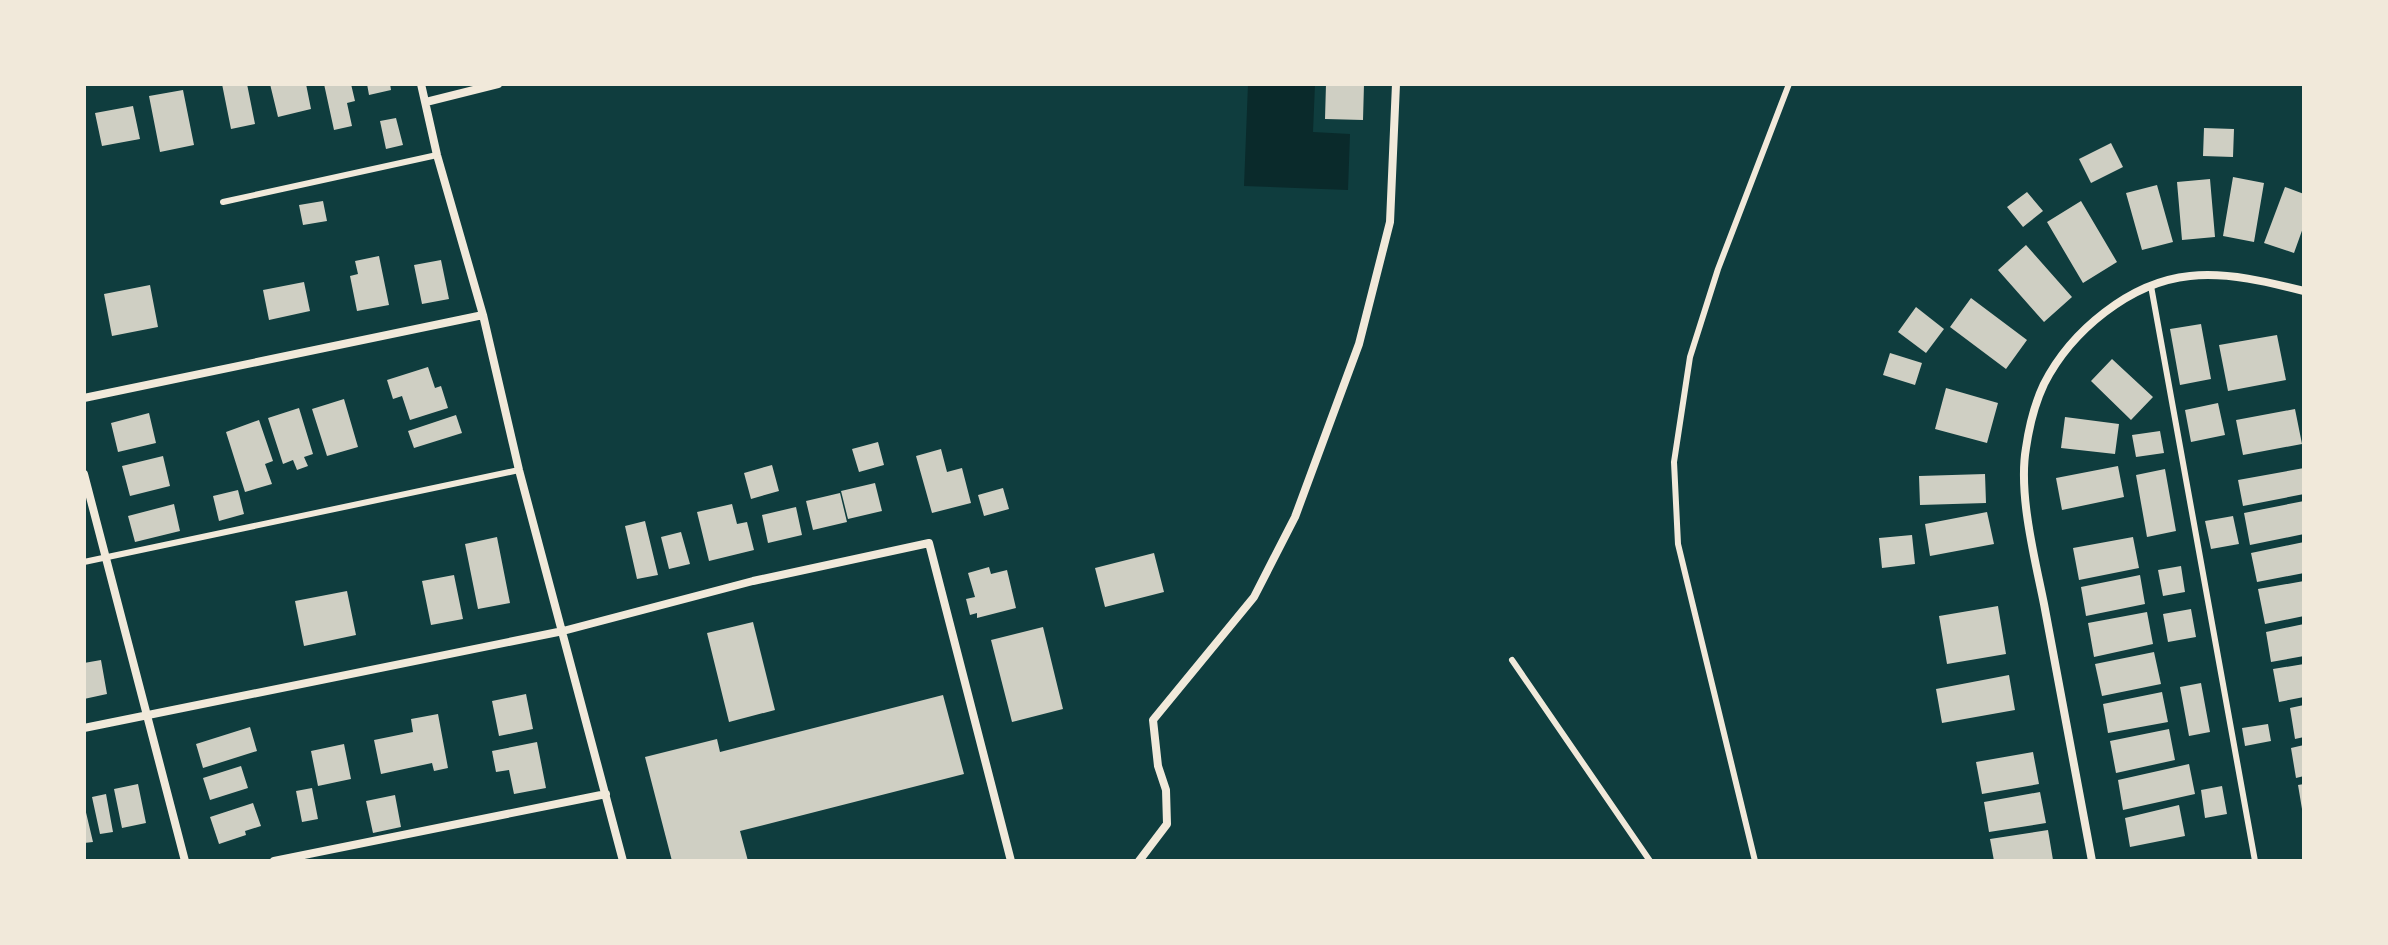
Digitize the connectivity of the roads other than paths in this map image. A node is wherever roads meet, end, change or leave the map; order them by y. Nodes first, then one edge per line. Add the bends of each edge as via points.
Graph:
1 (421, 84) edge
2 (498, 84) edge
3 (1396, 84) edge
4 (1789, 84) edge
5 (426, 102) junction
6 (437, 155) junction
7 (223, 202) dead end
8 (2151, 286) junction
9 (2304, 291) edge
10 (483, 315) junction
11 (84, 398) edge
12 (519, 470) junction
13 (84, 474) edge
14 (106, 557) junction
15 (84, 562) edge
16 (563, 631) junction
17 (1512, 660) dead end
18 (148, 715) junction
19 (84, 728) edge
20 (606, 794) junction
21 (185, 861) edge
22 (274, 861) edge
23 (623, 861) edge
24 (1011, 861) edge
25 (1139, 861) edge
26 (1650, 861) edge
27 (1755, 861) edge
28 (2092, 861) edge
29 (2255, 861) edge

1 - 5 street
2 - 5 street
3 - 25 street via 1390,222 1359,344 1295,517 1254,597 1153,720 1167,824
4 - 27 lane via 1690,357 1674,462 1678,544
5 - 6 street
6 - 7 lane
6 - 10 street
8 - 9 street via 2216,275
8 - 28 street via 2110,309 2069,348 2045,383 2025,450 2028,519
8 - 29 lane
10 - 11 street
10 - 12 street
12 - 14 lane
12 - 16 street
13 - 14 street
14 - 15 lane
14 - 18 street
16 - 18 street
16 - 20 street
16 - 24 street via 753,581 929,543
17 - 26 lane
18 - 19 street
18 - 21 street
20 - 22 street
20 - 23 street

